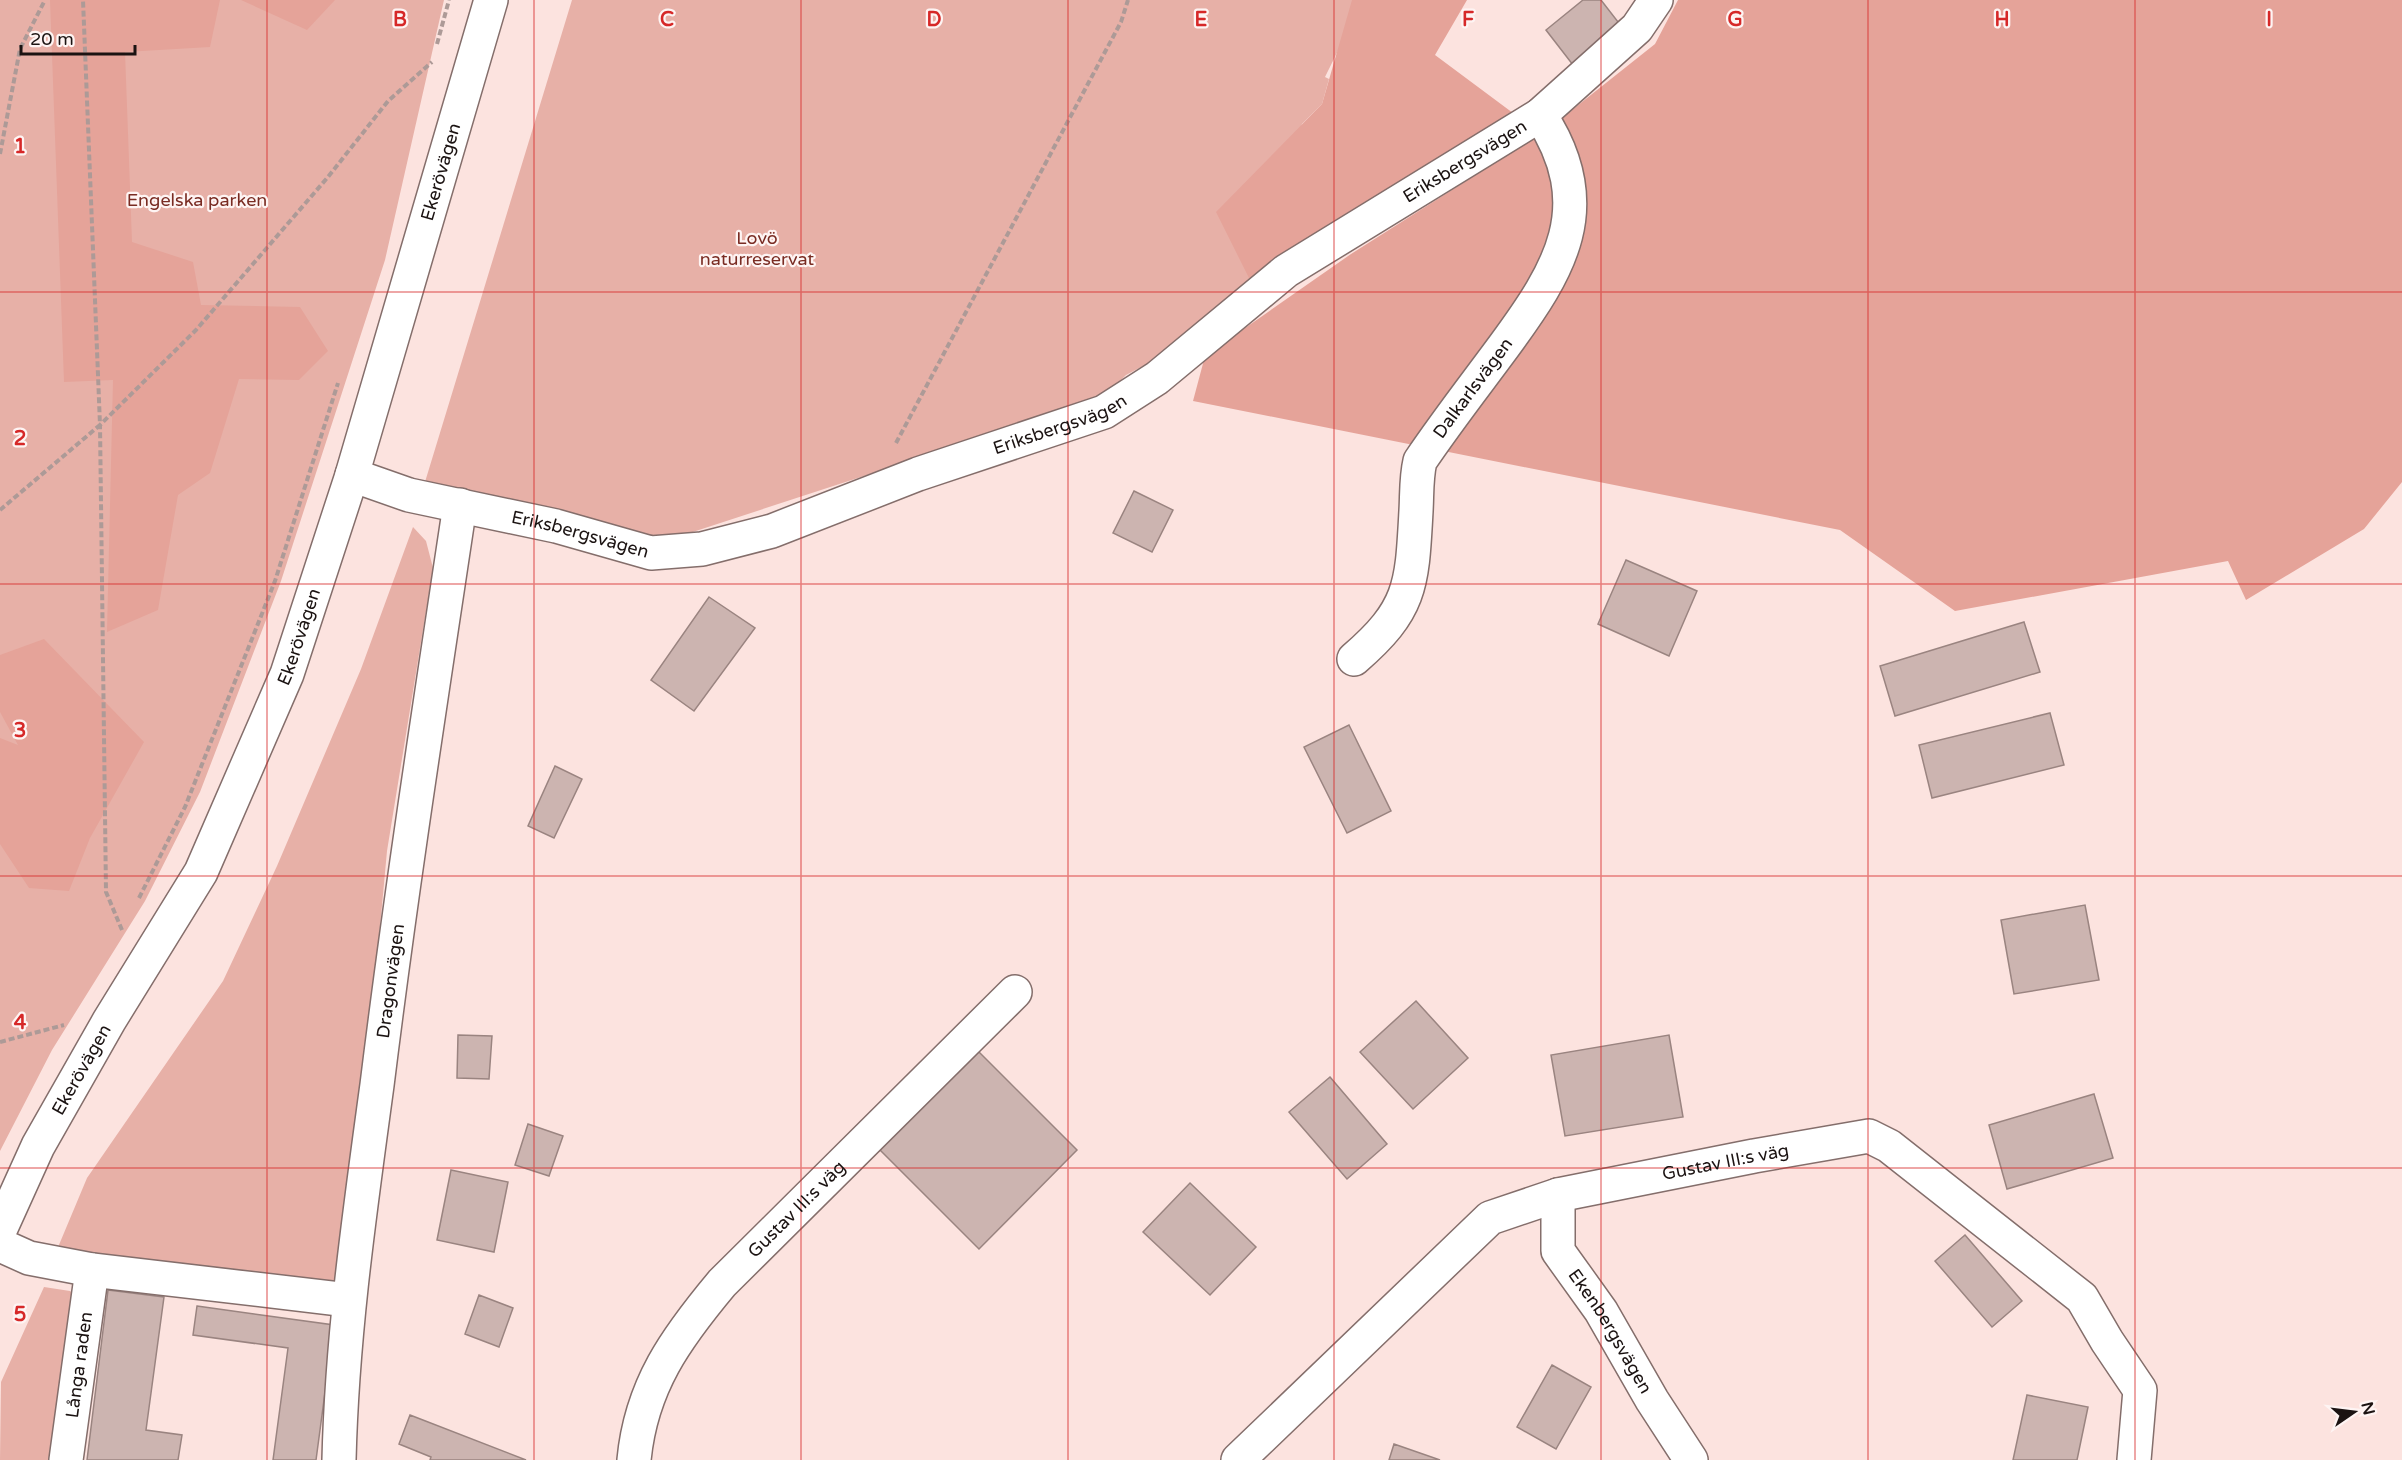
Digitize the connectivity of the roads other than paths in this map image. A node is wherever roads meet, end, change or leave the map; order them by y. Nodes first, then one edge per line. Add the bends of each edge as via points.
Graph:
1 (491, 0) edge
2 (1656, 0) edge
3 (1540, 115) junction
4 (352, 475) junction
5 (460, 505) junction
6 (1354, 659) dead end
7 (1015, 992) dead end
8 (1558, 1195) junction
9 (0, 1230) edge
10 (0, 1245) edge
11 (92, 1270) junction
12 (348, 1300) junction
13 (66, 1460) edge
14 (339, 1460) edge
15 (634, 1460) edge
16 (1238, 1460) edge
17 (1691, 1460) edge
18 (2134, 1460) edge

1 - 4 street, Ekerövägen
2 - 3 street, Eriksbergsvägen via 1637,28
3 - 5 street, Eriksbergsvägen via 1286,272 1157,378 1104,412 918,474 772,531 702,549 651,553 556,526
3 - 6 street, Dalkarlsvägen via 1553,134 1569,186 1570,215 1563,248 1542,294 1420,461 1407,593 1393,621
4 - 5 street, Eriksbergsvägen via 409,495
4 - 9 street, Ekerövägen via 287,674 201,872 38,1146
5 - 12 street, Dragonvägen via 394,943
7 - 15 street, Gustav III:s väg via 722,1283 693,1317 658,1374 638,1426
8 - 16 street, Gustav III:s väg via 1490,1218
8 - 17 street, Ekenbergsvägen via 1558,1251 1601,1311
8 - 18 street, Gustav III:s väg via 1869,1136 1889,1146 2082,1298 2140,1390
10 - 11 street via 29,1258
11 - 12 street
11 - 13 street, Långa raden
12 - 14 street, Dragonvägen

